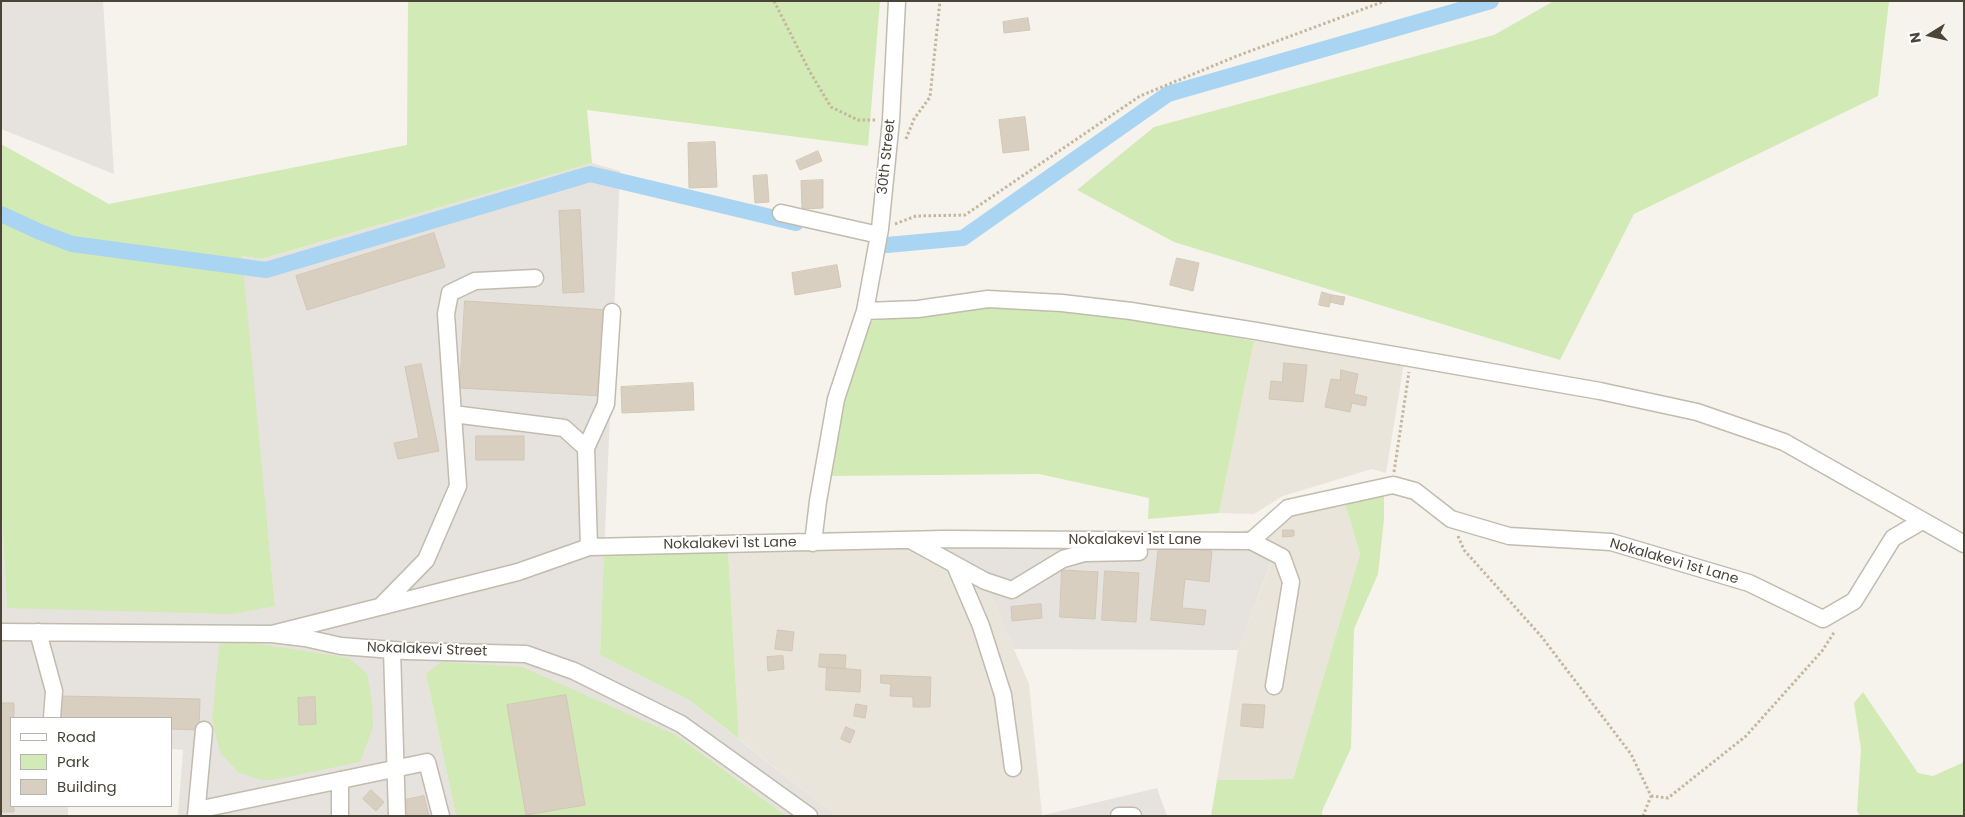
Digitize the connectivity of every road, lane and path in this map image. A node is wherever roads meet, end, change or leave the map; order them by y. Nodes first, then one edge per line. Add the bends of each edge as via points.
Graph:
1 (774, 1) edge
2 (897, 1) edge
3 (940, 1) edge
4 (1385, 1) edge
5 (891, 120) junction
6 (905, 142) dead end
7 (781, 213) dead end
8 (880, 232) junction
9 (535, 278) dead end
10 (865, 311) junction
11 (612, 312) dead end
12 (1411, 357) junction
13 (453, 414) junction
14 (586, 448) junction
15 (1392, 485) junction
16 (1451, 519) junction
17 (1922, 521) junction
18 (912, 541) junction
19 (1251, 541) junction
20 (814, 543) junction
21 (1964, 544) edge
22 (589, 547) junction
23 (1138, 552) dead end
24 (955, 565) junction
25 (382, 605) junction
26 (1838, 626) dead end
27 (1, 632) edge
28 (38, 632) junction
29 (272, 634) junction
30 (392, 650) junction
31 (1274, 686) dead end
32 (52, 717) edge
33 (204, 730) dead end
34 (1013, 768) dead end
35 (396, 769) junction
36 (340, 780) junction
37 (1651, 796) junction
38 (196, 813) edge
39 (340, 816) edge
40 (397, 816) edge
41 (441, 816) edge
42 (809, 816) edge
43 (1120, 816) edge
44 (1133, 816) edge
45 (1643, 816) edge

1 - 5 path via 831,107 858,120
2 - 5 street, 30th Street
3 - 6 path via 930,97 914,119
4 - 8 path via 1140,96 965,215 916,216
5 - 8 street, 30th Street
7 - 8 street
8 - 10 street, 30th Street
9 - 13 street via 475,281 450,293 446,314
10 - 12 street via 918,309 988,300 1062,303 1131,311
10 - 20 street, 30th Street via 836,399
11 - 14 street via 606,404
12 - 15 path
12 - 17 street via 1697,412 1784,442
13 - 14 street via 564,428
13 - 25 street via 458,486 426,560
14 - 22 street
15 - 16 street, Nokalakevi 1st Lane via 1415,491
15 - 19 street, Nokalakevi 1st Lane via 1288,508
16 - 17 street, Nokalakevi 1st Lane via 1509,536 1611,542 1749,583 1823,619 1854,601 1893,538
16 - 37 path via 1464,550 1541,636 1631,754
17 - 21 street
18 - 19 street, Nokalakevi 1st Lane
18 - 20 street, Nokalakevi 1st Lane
18 - 24 street
19 - 31 street via 1282,557 1291,582
20 - 22 street, Nokalakevi 1st Lane
22 - 25 street, Nokalakevi 1st Lane via 518,572
23 - 24 street via 1084,553 1063,559 1012,590 985,581
24 - 34 street via 981,626 1003,695
25 - 29 street, Nokalakevi 1st Lane
26 - 37 path via 1822,652 1746,736 1668,798
27 - 28 street, Nokalakevi Street
28 - 29 street, Nokalakevi Street
28 - 32 street via 54,691
29 - 30 street, Nokalakevi Street via 341,646
30 - 35 street
30 - 42 street, Nokalakevi Street via 526,654 574,671 681,724
33 - 38 street
35 - 36 street
35 - 40 street
35 - 41 street via 427,762
36 - 38 street
36 - 39 street
37 - 45 path
43 - 44 street

